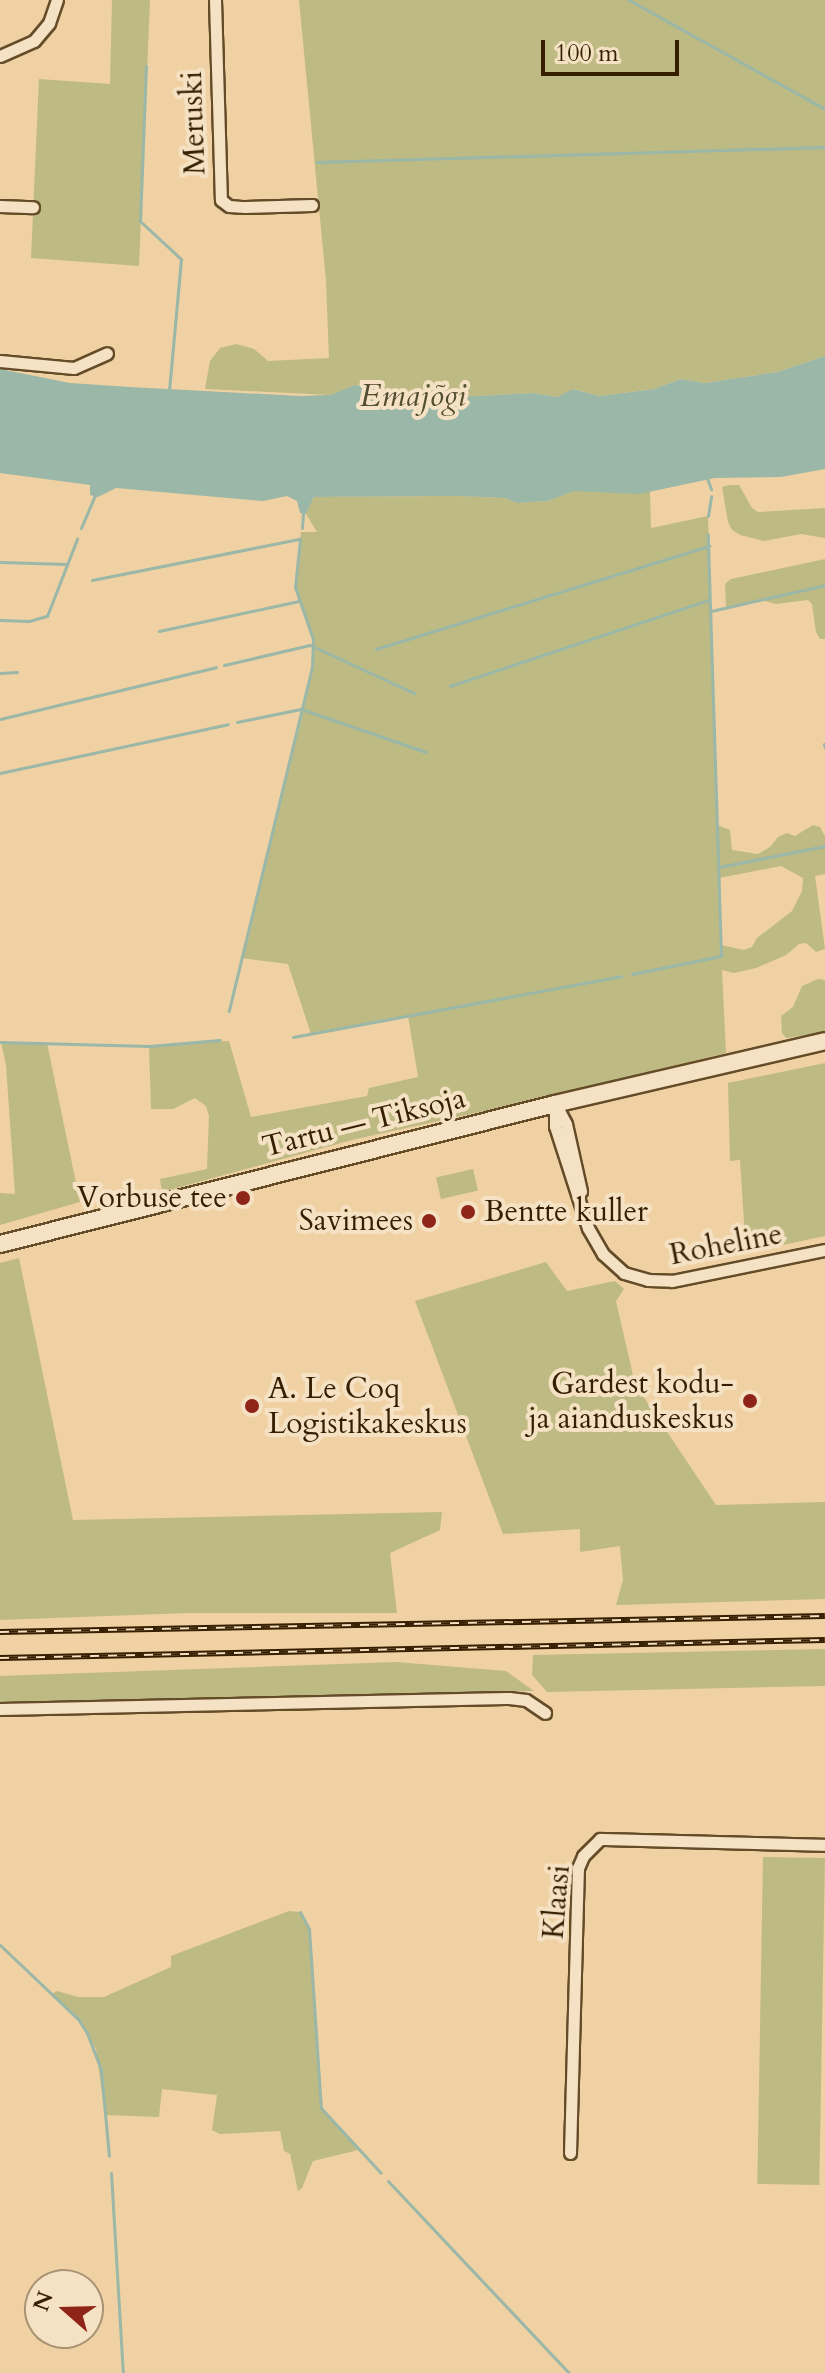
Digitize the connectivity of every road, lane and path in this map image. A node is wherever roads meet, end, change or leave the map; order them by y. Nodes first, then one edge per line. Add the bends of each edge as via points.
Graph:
1 (57, 0) edge
2 (215, 0) edge
3 (0, 56) edge
4 (312, 205) dead end
5 (0, 206) edge
6 (33, 207) dead end
7 (107, 353) dead end
8 (0, 361) edge
9 (825, 1041) edge
10 (555, 1104) junction
11 (0, 1244) edge
12 (825, 1250) edge
13 (0, 1709) edge
14 (545, 1713) dead end
15 (825, 1845) edge
16 (570, 2153) dead end

1 - 3 street via 49,23 34,41
2 - 4 street, Meruski via 221,200 245,207
5 - 6 street
7 - 8 street via 74,368
9 - 10 main road, Tartu — Tiksoja
10 - 11 main road, Tartu — Tiksoja
10 - 12 street, Roheline via 566,1124 591,1235 624,1273 672,1281
13 - 14 street via 509,1698 526,1700
15 - 16 street, Klaasi via 600,1839 583,1856 578,1868

